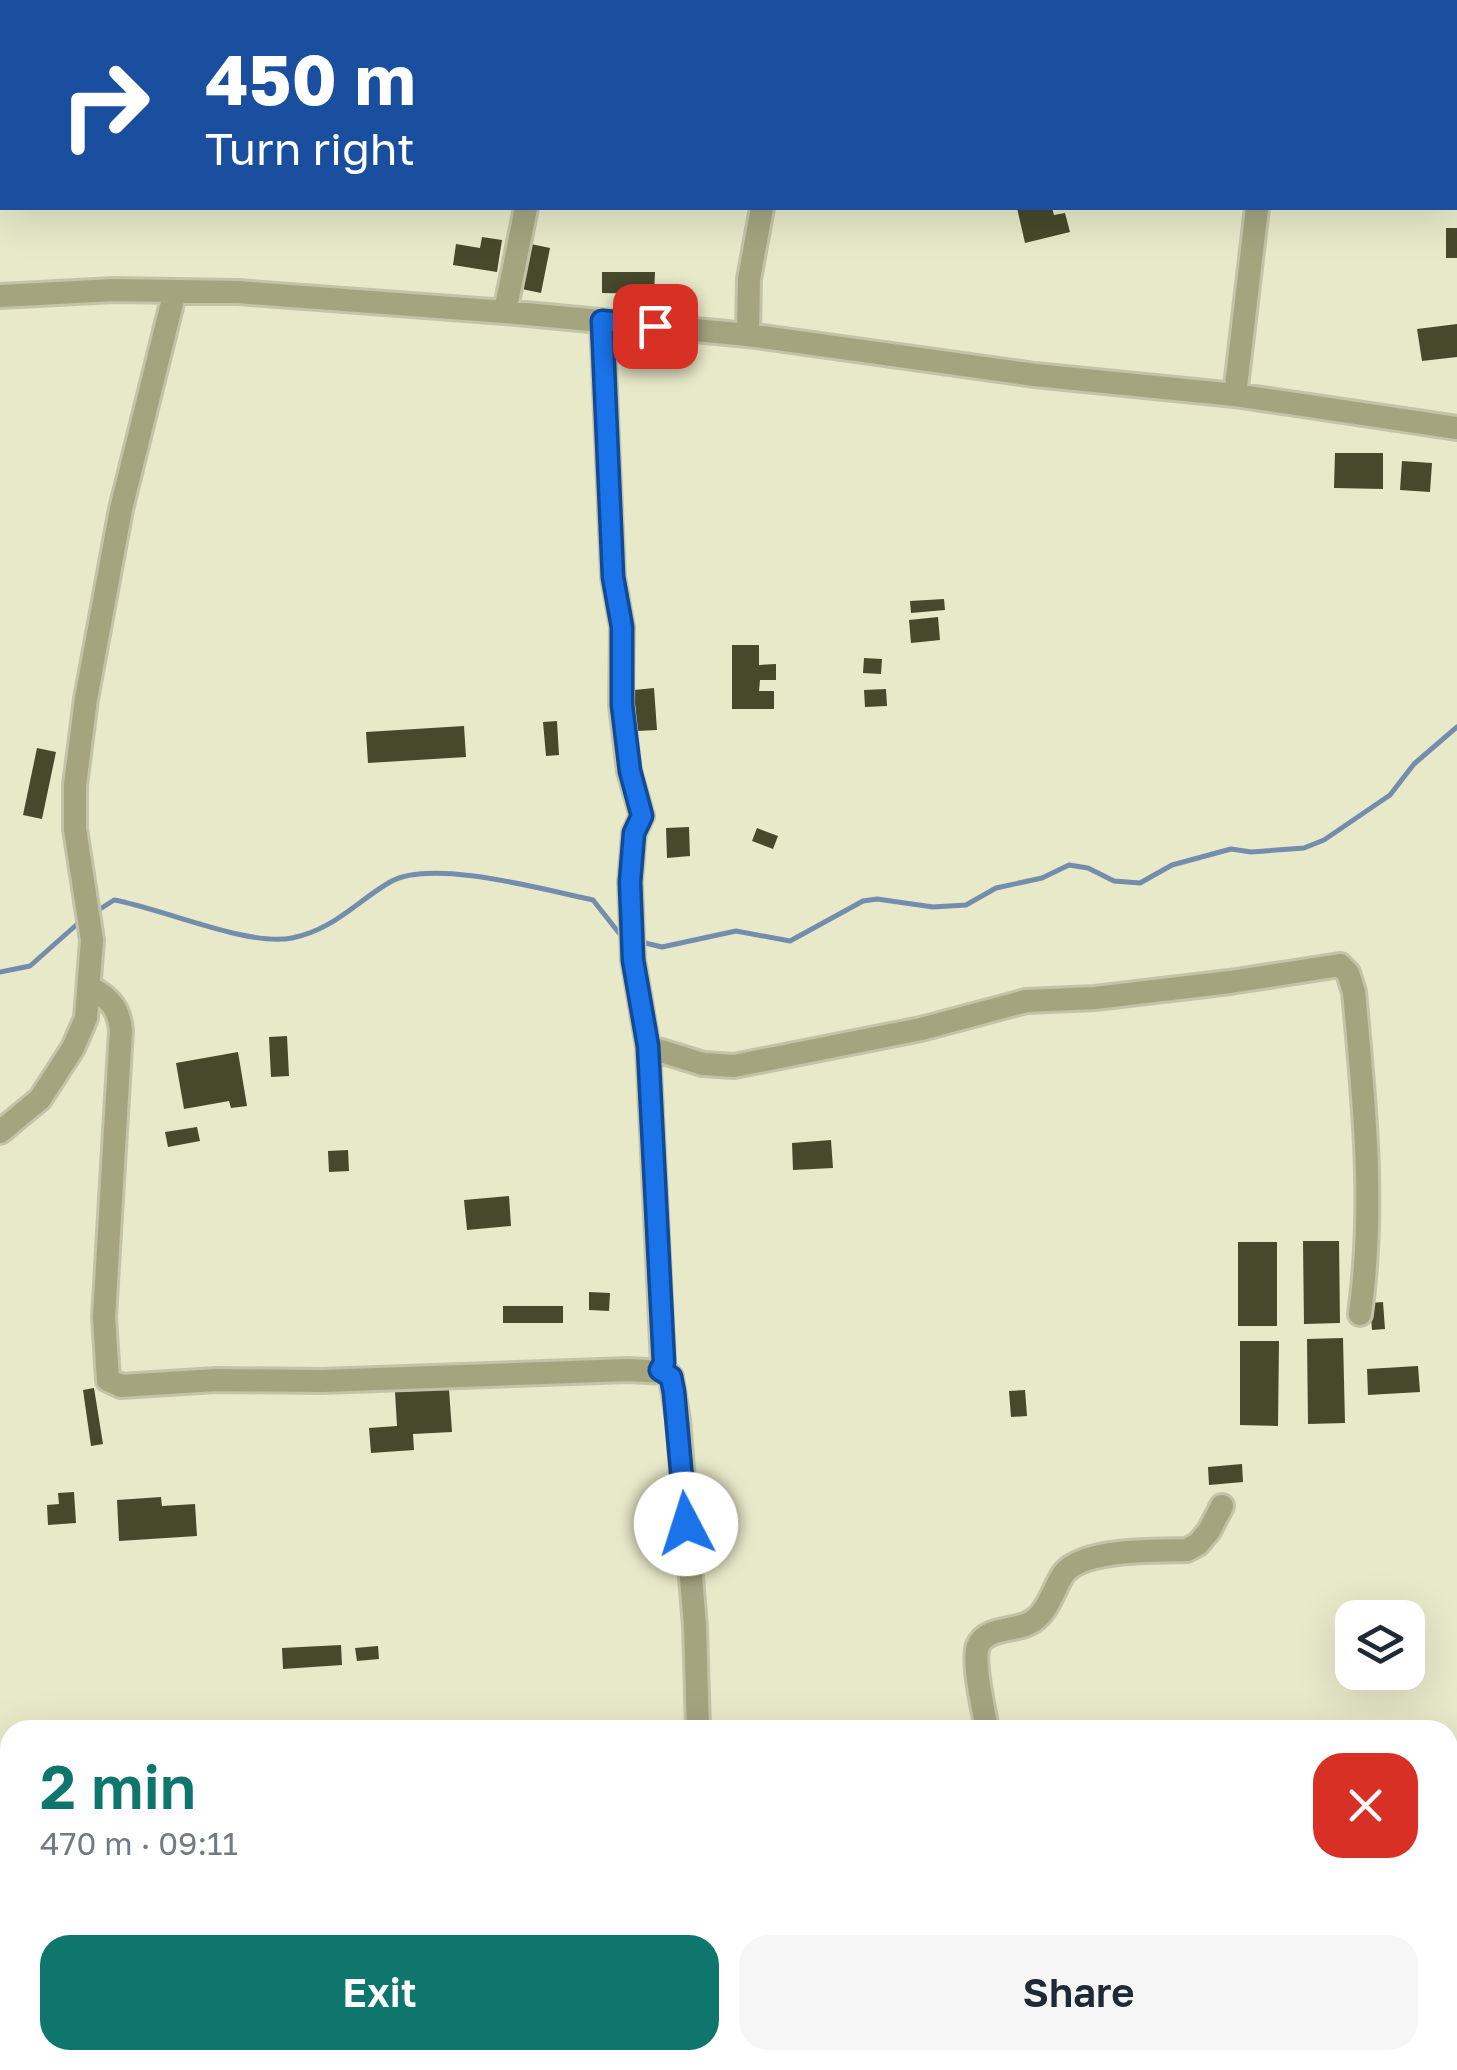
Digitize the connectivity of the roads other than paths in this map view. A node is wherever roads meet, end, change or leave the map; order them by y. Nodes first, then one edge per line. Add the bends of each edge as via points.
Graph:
1 (526, 210) edge
2 (762, 210) edge
3 (1258, 210) edge
4 (175, 292) junction
5 (0, 296) edge
6 (505, 312) junction
7 (602, 321) junction
8 (748, 334) junction
9 (1235, 395) junction
10 (1457, 428) edge
11 (91, 988) junction
12 (648, 1046) junction
13 (0, 1132) edge
14 (1360, 1314) dead end
15 (660, 1370) junction
16 (1222, 1506) dead end
17 (698, 1720) edge
18 (986, 1720) edge

1 - 6 street
2 - 8 street via 749,279
3 - 9 street
4 - 5 street
4 - 6 street
4 - 11 street via 121,510 75,785
6 - 7 street
7 - 8 street
7 - 12 street via 622,705 642,816 630,882 633,960
8 - 9 street via 1035,375
9 - 10 street
11 - 13 street via 86,1018 58,1074
11 - 15 street via 117,1009 121,1030 104,1317 112,1383
12 - 14 street via 703,1064 747,1064 980,1016 1026,1000 1191,987 1340,964 1354,992 1367,1131 1370,1233
12 - 15 street
15 - 17 street via 671,1377 678,1420
16 - 18 street via 1198,1544 1078,1562 1064,1572 1033,1621 986,1636 977,1660

